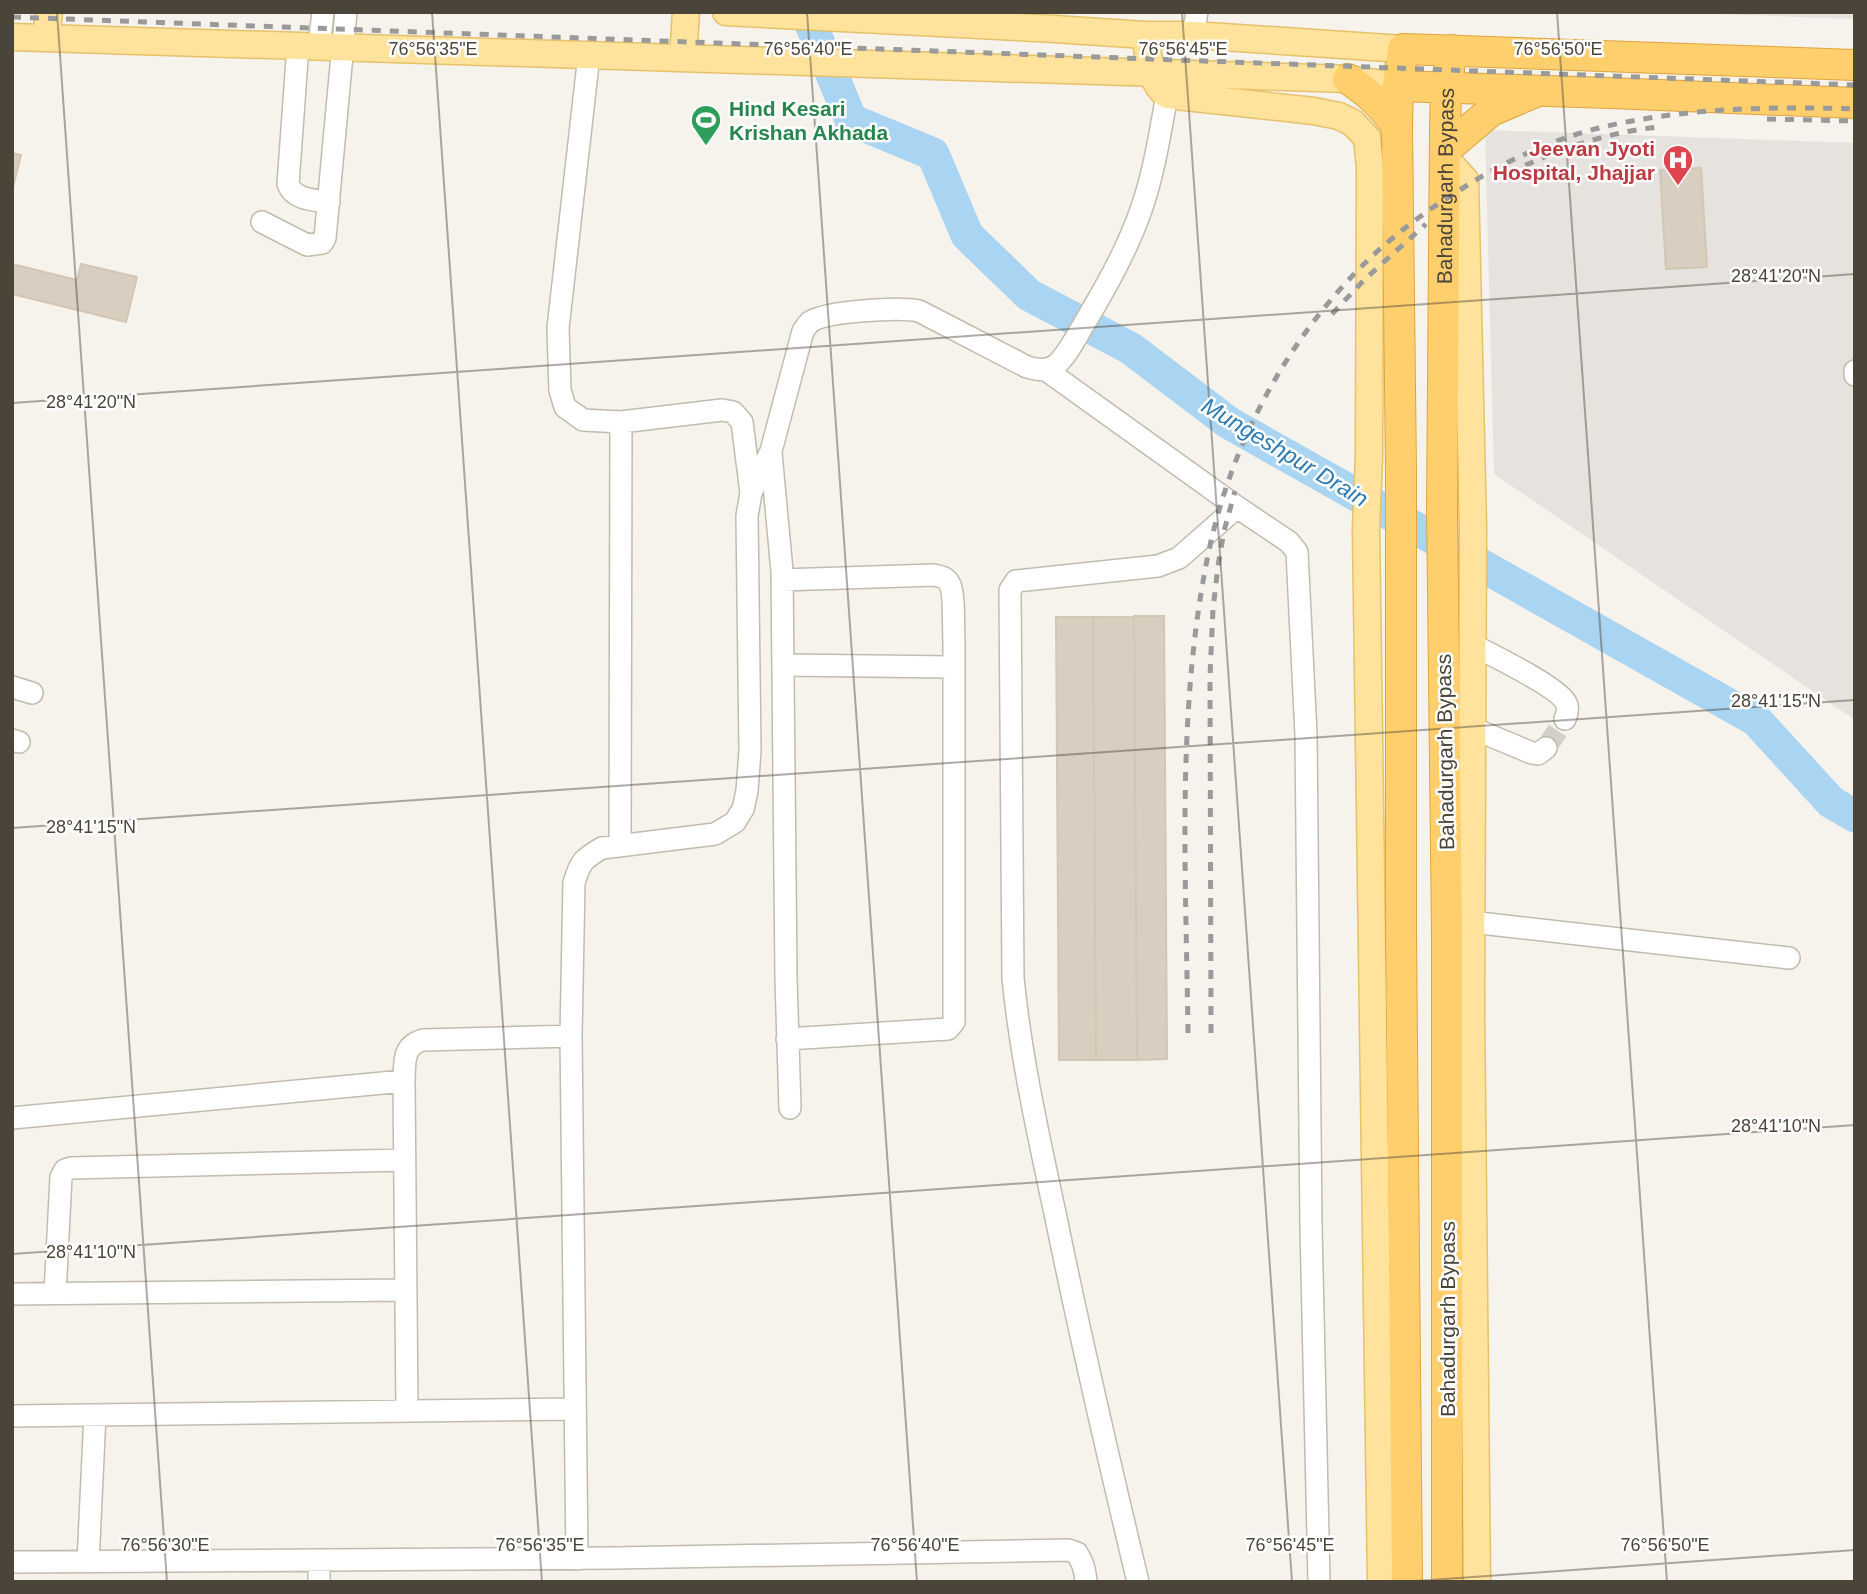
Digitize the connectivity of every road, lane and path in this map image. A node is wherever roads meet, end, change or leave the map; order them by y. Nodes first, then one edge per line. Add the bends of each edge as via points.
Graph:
1 (323, 12) edge
2 (346, 12) edge
3 (356, 12) edge
4 (686, 12) edge
5 (726, 12) edge
6 (1005, 12) edge
7 (1195, 24) edge
8 (48, 25) edge
9 (1055, 29) junction
10 (1145, 35) junction
11 (12, 37) edge
12 (329, 47) junction
13 (1403, 49) junction
14 (1452, 50) junction
15 (589, 55) junction
16 (687, 58) junction
17 (1855, 65) edge
18 (1348, 79) junction
19 (1159, 84) junction
20 (1398, 86) junction
21 (1446, 88) junction
22 (1540, 90) junction
23 (1855, 103) edge
24 (1397, 127) junction
25 (1445, 154) junction
26 (346, 169) dead end
27 (329, 202) junction
28 (262, 222) dead end
29 (1046, 370) junction
30 (621, 422) junction
31 (771, 451) junction
32 (751, 493) junction
33 (1237, 507) junction
34 (782, 580) junction
35 (1473, 645) junction
36 (783, 665) junction
37 (954, 667) junction
38 (1565, 719) dead end
39 (1472, 728) junction
40 (1546, 748) dead end
41 (620, 846) junction
42 (1471, 922) junction
43 (1789, 958) dead end
44 (571, 1036) junction
45 (787, 1039) junction
46 (404, 1081) junction
47 (790, 1108) dead end
48 (12, 1118) edge
49 (404, 1160) junction
50 (405, 1290) junction
51 (12, 1294) edge
52 (55, 1294) junction
53 (575, 1409) junction
54 (407, 1411) junction
55 (95, 1415) junction
56 (12, 1416) edge
57 (1393, 1529) junction
58 (1447, 1530) junction
59 (577, 1559) junction
60 (319, 1560) junction
61 (12, 1562) edge
62 (88, 1562) junction
63 (152, 1572) edge
64 (319, 1582) edge
65 (1086, 1582) edge
66 (1138, 1582) edge
67 (1319, 1582) edge
68 (1381, 1582) edge
69 (1407, 1582) edge
70 (1447, 1582) edge
71 (1477, 1582) edge

1 - 12 street
2 - 12 street
3 - 12 street
4 - 16 main road
5 - 9 main road
6 - 9 street
7 - 10 main road
7 - 13 main road
8 - 11 main road
8 - 12 main road
9 - 10 main road
10 - 19 main road
12 - 15 main road
12 - 26 street
12 - 27 street
12 - 27 street via 288,184 297,195
13 - 14 highway
13 - 20 highway, Bahadurgarh Bypass
14 - 17 highway
14 - 21 highway
15 - 16 main road
15 - 30 street via 558,328 560,390 565,407 583,420
16 - 19 main road via 995,68
18 - 19 main road
18 - 20 main road
18 - 24 highway via 1372,96
19 - 29 street via 1156,153 1141,209 1114,274 1072,345 1057,365
19 - 57 main road via 1339,116 1353,122 1367,138 1366,528
20 - 21 highway
20 - 24 highway, Bahadurgarh Bypass
21 - 22 highway, Bahadurgarh Bypass
21 - 25 highway, Bahadurgarh Bypass
22 - 23 highway, Bahadurgarh Bypass
22 - 25 highway via 1491,111
24 - 57 highway, Bahadurgarh Bypass via 1401,935
25 - 35 main road via 1465,180
25 - 58 highway, Bahadurgarh Bypass via 1442,506
27 - 28 street via 322,243 307,245
29 - 31 street via 1027,367 919,311 896,309 811,321 803,331
29 - 33 street
30 - 32 street via 733,412 742,422
30 - 41 street
31 - 32 street
31 - 34 street
32 - 41 street via 747,516 750,751 743,809 735,822 715,834
33 - 66 street via 1179,558 1158,566 1016,581 1010,590 1013,978 1018,1026 1067,1270
33 - 67 street via 1295,547 1298,559 1306,736
34 - 36 street
34 - 37 street via 944,578 952,591
35 - 38 street via 1554,690 1566,701
35 - 39 main road
36 - 37 street
36 - 45 street
37 - 45 street via 952,1027
39 - 40 street via 1532,753
39 - 42 main road
41 - 44 street via 602,848 586,857 574,883
42 - 43 street
42 - 71 main road
44 - 46 street via 423,1040 409,1047
44 - 53 street
45 - 47 street
46 - 48 street
46 - 49 street
49 - 50 street
49 - 52 street via 65,1170
50 - 52 street
50 - 54 street
51 - 52 street
53 - 54 street
53 - 59 street
54 - 55 street
55 - 56 street
55 - 62 street
57 - 58 highway
57 - 68 main road
57 - 69 highway, Bahadurgarh Bypass
58 - 70 highway, Bahadurgarh Bypass
59 - 60 street
59 - 65 street via 1068,1550 1082,1561
60 - 63 street
60 - 64 street
61 - 62 street
62 - 63 street

